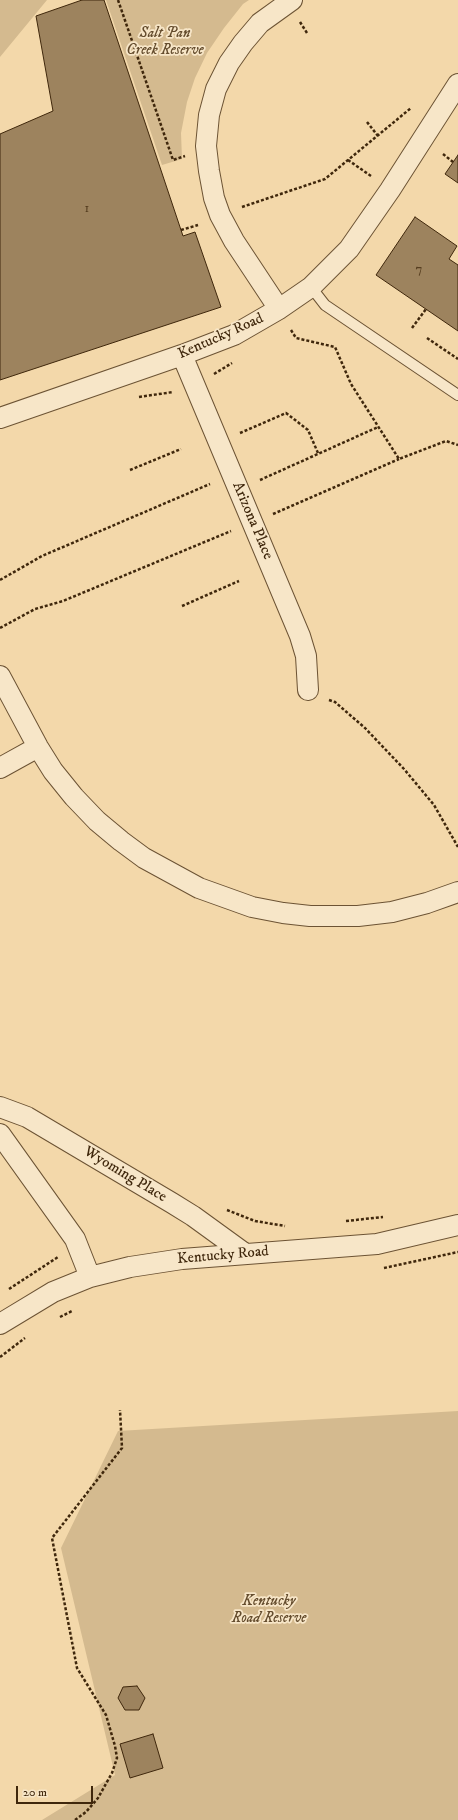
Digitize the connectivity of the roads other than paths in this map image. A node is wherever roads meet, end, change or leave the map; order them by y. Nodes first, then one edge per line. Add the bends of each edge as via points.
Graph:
1 (292, 0) edge
2 (458, 84) edge
3 (311, 287) junction
4 (279, 309) junction
5 (182, 355) junction
6 (458, 395) edge
7 (0, 418) edge
8 (0, 676) edge
9 (308, 690) road end
10 (38, 747) junction
11 (0, 768) edge
12 (458, 892) edge
13 (0, 1107) edge
14 (0, 1134) edge
15 (458, 1225) edge
16 (244, 1253) junction
17 (90, 1277) junction
18 (0, 1324) edge

1 - 4 street via 260,23 230,63 216,89 209,115 206,146 214,198 220,215
2 - 3 street, Kentucky Road via 350,249
3 - 4 street, Kentucky Road
3 - 6 lane via 325,305
4 - 5 street, Kentucky Road via 234,334
5 - 7 street, Kentucky Road
5 - 9 street, Arizona Place via 300,636 306,656
8 - 10 street
10 - 11 street
10 - 12 street via 74,797 121,841 171,874 223,897 252,907 283,913 338,917 399,910
13 - 16 street, Wyoming Place via 26,1116 172,1203
14 - 17 street via 75,1239
15 - 16 street, Kentucky Road via 377,1244
16 - 17 street, Kentucky Road via 152,1262
17 - 18 street, Kentucky Road via 53,1292

